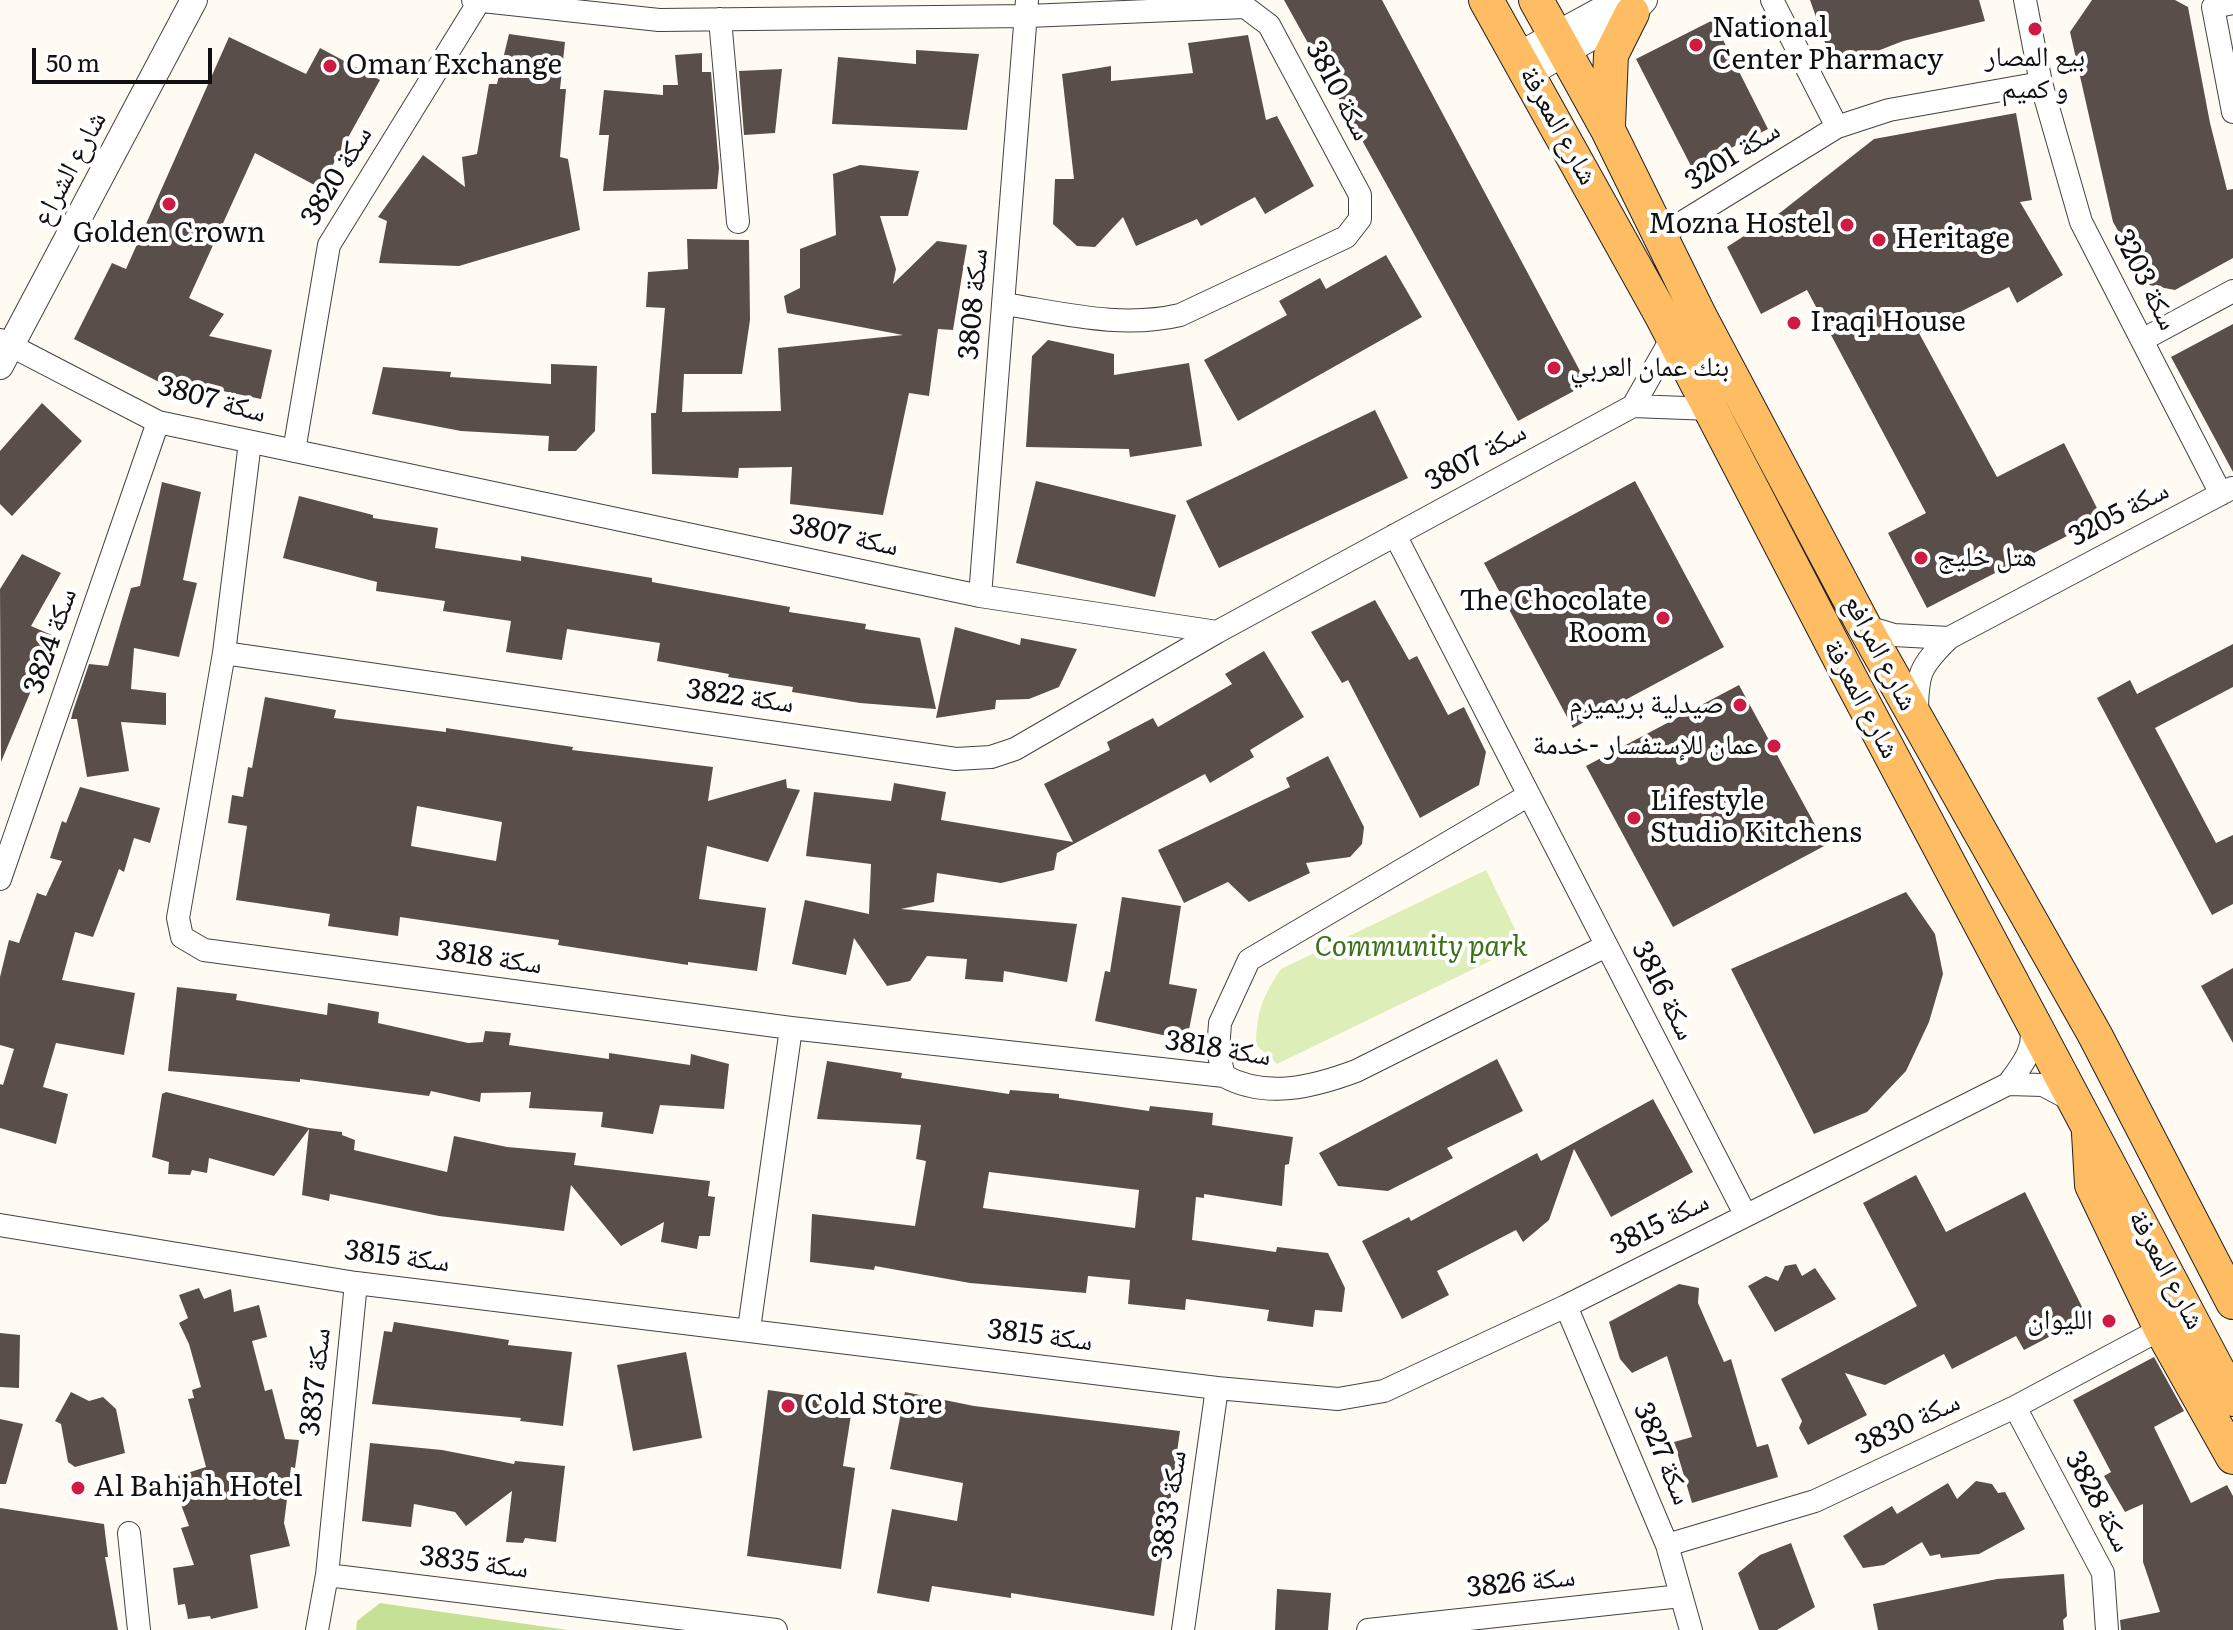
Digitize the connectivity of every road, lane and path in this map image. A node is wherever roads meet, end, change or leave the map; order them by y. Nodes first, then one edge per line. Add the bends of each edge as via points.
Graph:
1 (194, 0) edge
2 (1486, 0) edge
3 (1536, 0) edge
4 (1772, 0) edge
5 (2025, 0) edge
6 (477, 1) edge
7 (2233, 3) edge
8 (1632, 4) edge
9 (1027, 8) edge
10 (661, 10) edge
11 (720, 19) junction
12 (1560, 44) junction
13 (1524, 64) junction
14 (2041, 83) junction
15 (2233, 112) edge
16 (1837, 127) junction
17 (1608, 130) junction
18 (738, 222) dead end
19 (1660, 236) junction
20 (2233, 291) edge
21 (1004, 304) junction
22 (1673, 336) junction
23 (2142, 340) junction
24 (5, 350) edge
25 (1633, 406) junction
26 (1711, 409) junction
27 (158, 422) junction
28 (250, 442) junction
29 (294, 451) junction
30 (2227, 491) edge
31 (1395, 535) junction
32 (980, 596) junction
33 (1864, 626) junction
34 (1217, 632) junction
35 (1949, 638) junction
36 (224, 653) junction
37 (1917, 722) junction
38 (1529, 795) junction
39 (0, 879) edge
40 (1606, 946) junction
41 (2029, 1010) junction
42 (791, 1028) junction
43 (1224, 1076) junction
44 (2008, 1084) junction
45 (2084, 1113) junction
46 (1745, 1214) junction
47 (0, 1225) edge
48 (356, 1283) junction
49 (2233, 1302) edge
50 (1566, 1306) junction
51 (749, 1329) junction
52 (2161, 1329) junction
53 (1217, 1388) junction
54 (2233, 1399) edge
55 (2015, 1407) junction
56 (2233, 1457) edge
57 (129, 1533) dead end
58 (1667, 1545) junction
59 (327, 1575) junction
60 (1681, 1596) junction
61 (612, 1620) edge
62 (139, 1630) edge
63 (317, 1630) edge
64 (776, 1630) edge
65 (1183, 1630) edge
66 (1368, 1630) edge
67 (1691, 1630) edge
68 (2107, 1630) edge

1 - 24 street, شارع الشراع
2 - 13 main road, شارع المعرفة
3 - 12 main road, شارع المرافع
4 - 16 street
5 - 14 street, سكة 3203
6 - 10 street, سكة 3810
6 - 29 street, سكة 3820 via 329,245
7 - 15 street via 2213,7
8 - 12 street
8 - 17 main road via 1611,55
9 - 11 street, سكة 3810
9 - 21 street, سكة 3808
9 - 21 street, سكة 3810 via 1245,7 1269,25 1360,195 1360,219 1346,237 1180,315 1152,322 1124,323
10 - 11 street, سكة 3810
11 - 18 street
12 - 13 street
12 - 17 main road, شارع المرافع
13 - 22 main road, شارع المعرفة
14 - 16 street, سكة 3201 via 1889,110
14 - 23 street, سكة 3203 via 2081,222
16 - 19 street, سكة 3201
17 - 19 main road, شارع المرافع
19 - 33 main road, شارع المرافع
20 - 23 street
21 - 32 street, سكة 3808
22 - 25 street
22 - 26 main road, شارع المعرفة
23 - 30 street, سكة 3203
24 - 27 street, سكة 3807
25 - 26 street
25 - 31 street, سكة 3807
26 - 41 main road, شارع المعرفة
27 - 28 street, سكة 3807
27 - 39 street, سكة 3824
28 - 29 street, سكة 3807
28 - 36 street
29 - 32 street, سكة 3807
30 - 35 street, سكة 3205
31 - 34 street, سكة 3807
31 - 38 street, سكة 3816
32 - 34 street, سكة 3807
33 - 35 street via 1894,635
33 - 37 main road, شارع المرافع
34 - 36 street, سكة 3822 via 1015,749 956,759
35 - 37 street, سكة 3205 via 1917,677
36 - 42 street, سكة 3818 via 178,918 182,937 204,950
37 - 49 main road, شارع المرافع via 2095,1035
38 - 40 street, سكة 3816
38 - 43 street via 1249,960 1220,1023 1218,1051
40 - 43 street, سكة 3818 via 1326,1082 1275,1089 1242,1086
40 - 46 street, سكة 3816
41 - 44 street via 2034,1039
41 - 45 main road, شارع المعرفة
42 - 43 street, سكة 3818
42 - 51 street
44 - 45 street via 2043,1085
44 - 46 street, سكة 3815
45 - 52 main road via 2092,1185
45 - 54 main road, شارع المعرفة
46 - 50 street, سكة 3815
47 - 48 street, سكة 3815
48 - 51 street, سكة 3815
48 - 59 street, سكة 3837
50 - 53 street, سكة 3815 via 1366,1397
50 - 58 street, سكة 3827
51 - 53 street, سكة 3815
52 - 55 street, سكة 3830
52 - 56 main road
53 - 65 street, سكة 3833
55 - 58 street, سكة 3830 via 1815,1501
55 - 68 street, سكة 3828 via 2103,1573
57 - 62 street
58 - 60 street, سكة 3827
59 - 61 street, سكة 3835
59 - 63 street, سكة 3837
60 - 66 street, سكة 3826
60 - 67 street, سكة 3827
61 - 64 street, سكة 3835

